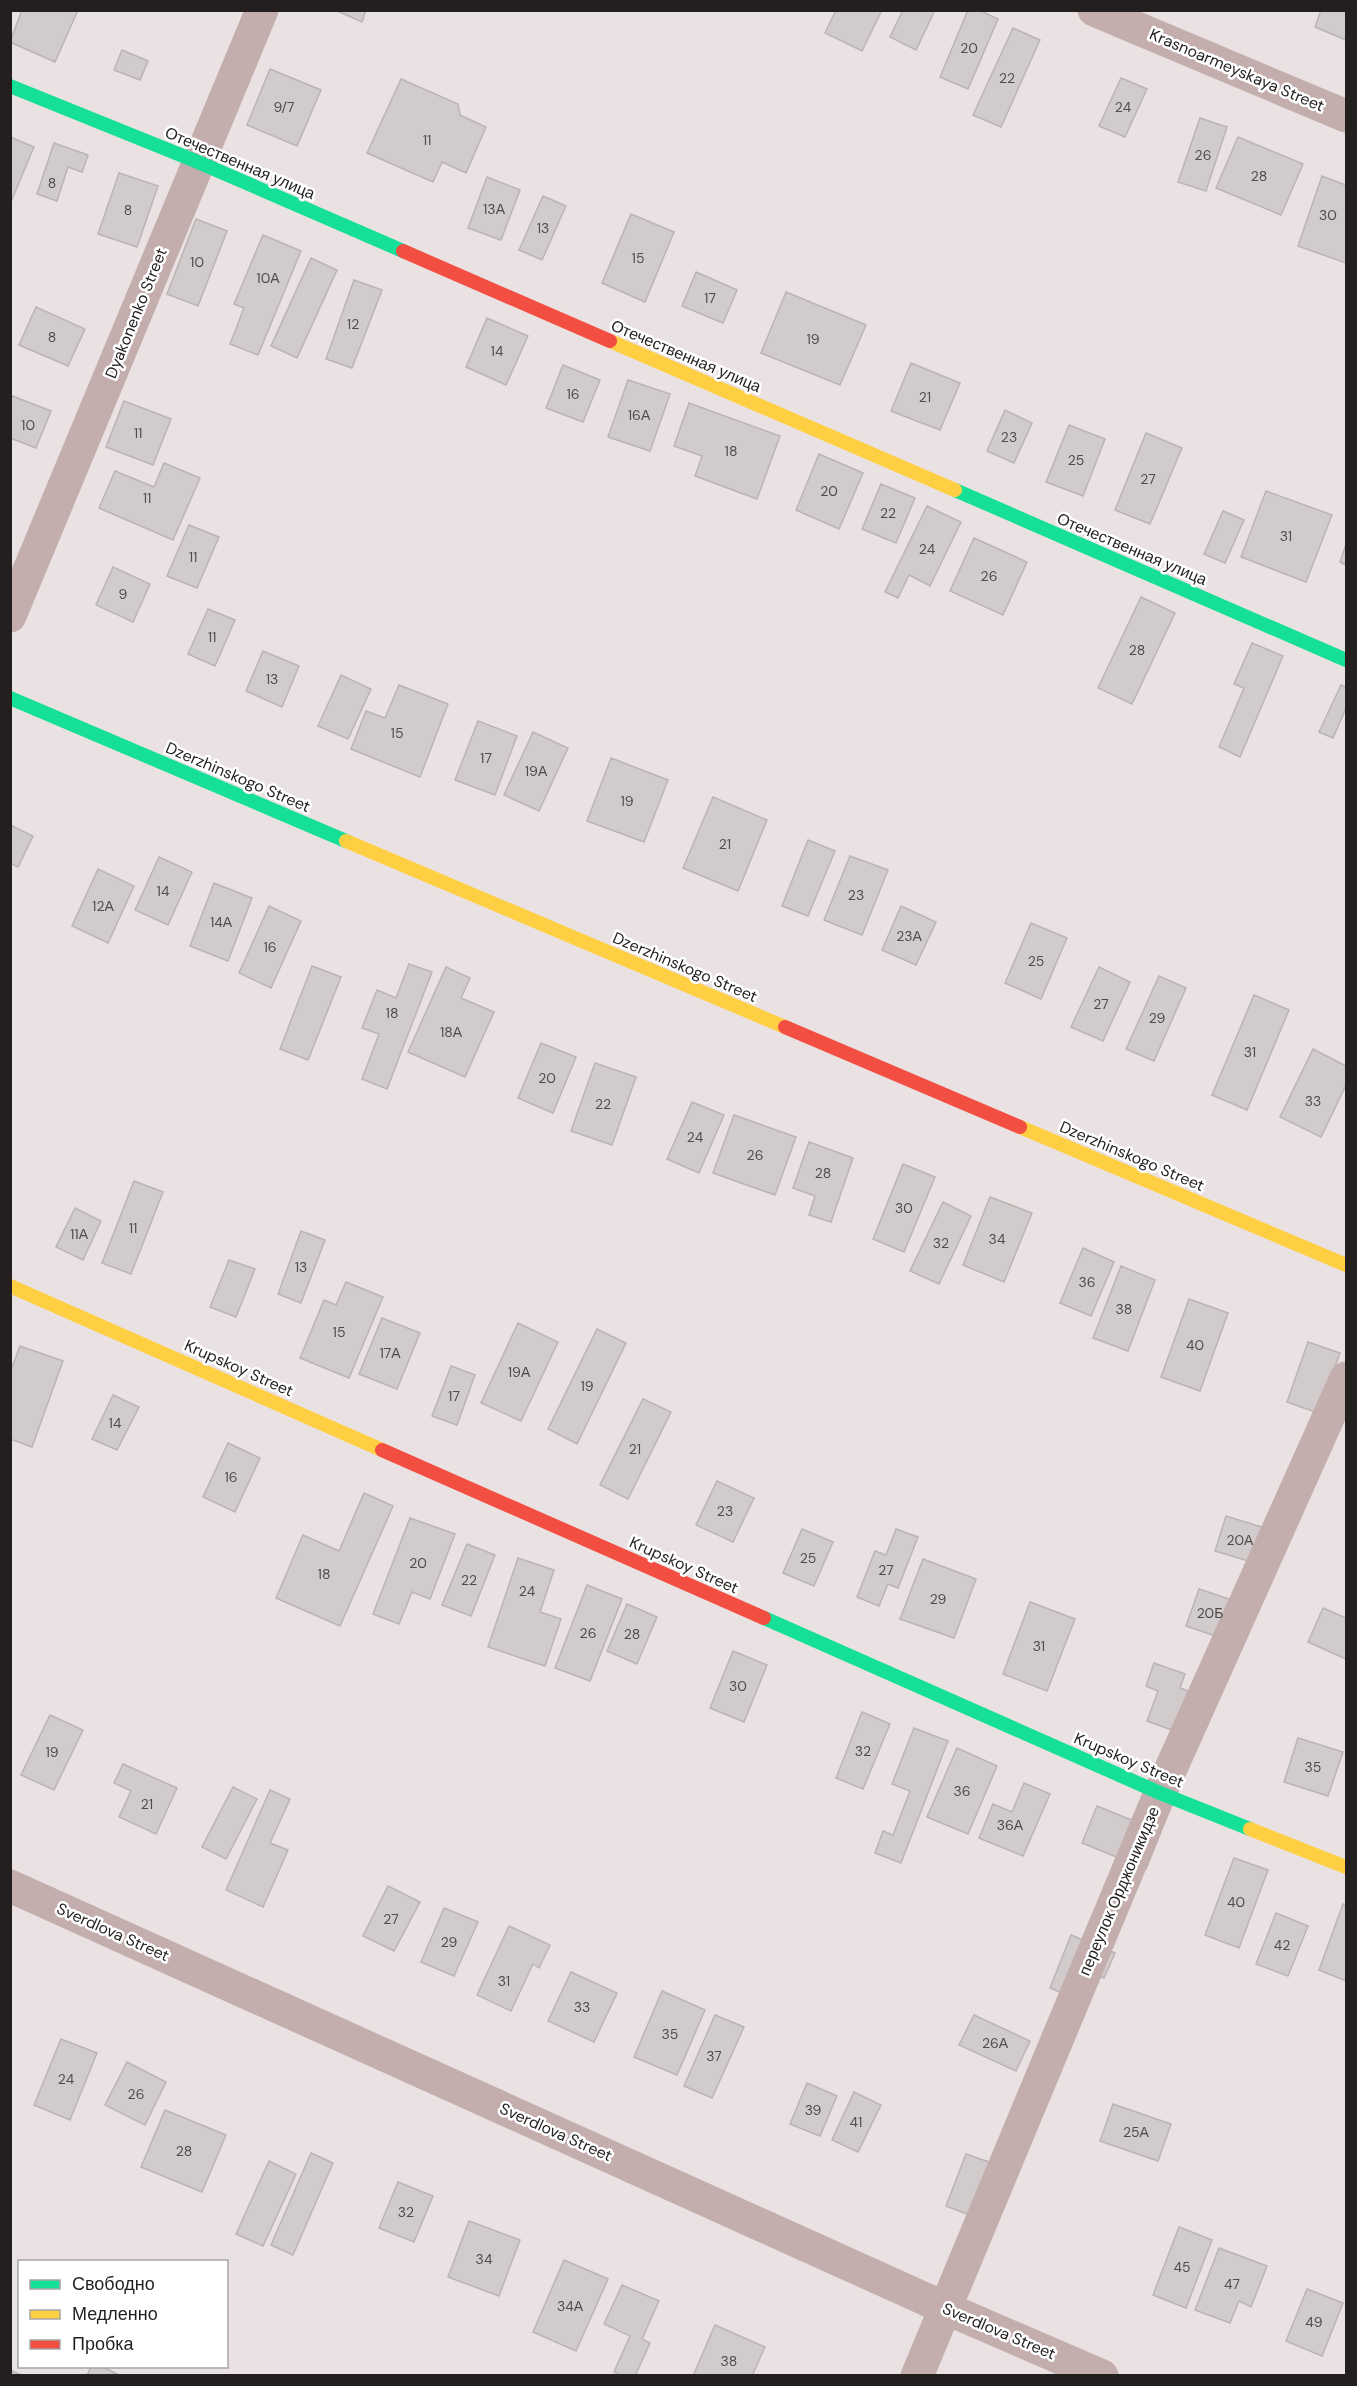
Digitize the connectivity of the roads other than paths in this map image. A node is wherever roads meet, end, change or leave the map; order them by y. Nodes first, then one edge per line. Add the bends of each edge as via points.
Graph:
1 (262, 10) edge
2 (1094, 10) edge
3 (10, 86) edge
4 (1347, 116) edge
5 (198, 162) junction
6 (10, 616) edge
7 (1347, 660) edge
8 (10, 698) edge
9 (1347, 1265) edge
10 (10, 1286) edge
11 (1347, 1378) edge
12 (1160, 1792) junction
13 (1347, 1868) edge
14 (10, 1886) edge
15 (945, 2308) junction
16 (917, 2376) edge
17 (1102, 2376) edge

1 - 5 street, Dyakonenko Street
2 - 4 street, Krasnoarmeyskaya Street
3 - 5 street, Отечественная улица
5 - 6 street, Dyakonenko Street
5 - 7 street, Отечественная улица
8 - 9 street, Dzerzhinskogo Street
10 - 12 street, Krupskoy Street
11 - 12 street, переулок Орджоникидзе
12 - 13 street, Krupskoy Street
12 - 15 street, переулок Орджоникидзе
14 - 15 street, Sverdlova Street
15 - 16 street, переулок Орджоникидзе
15 - 17 street, Sverdlova Street

